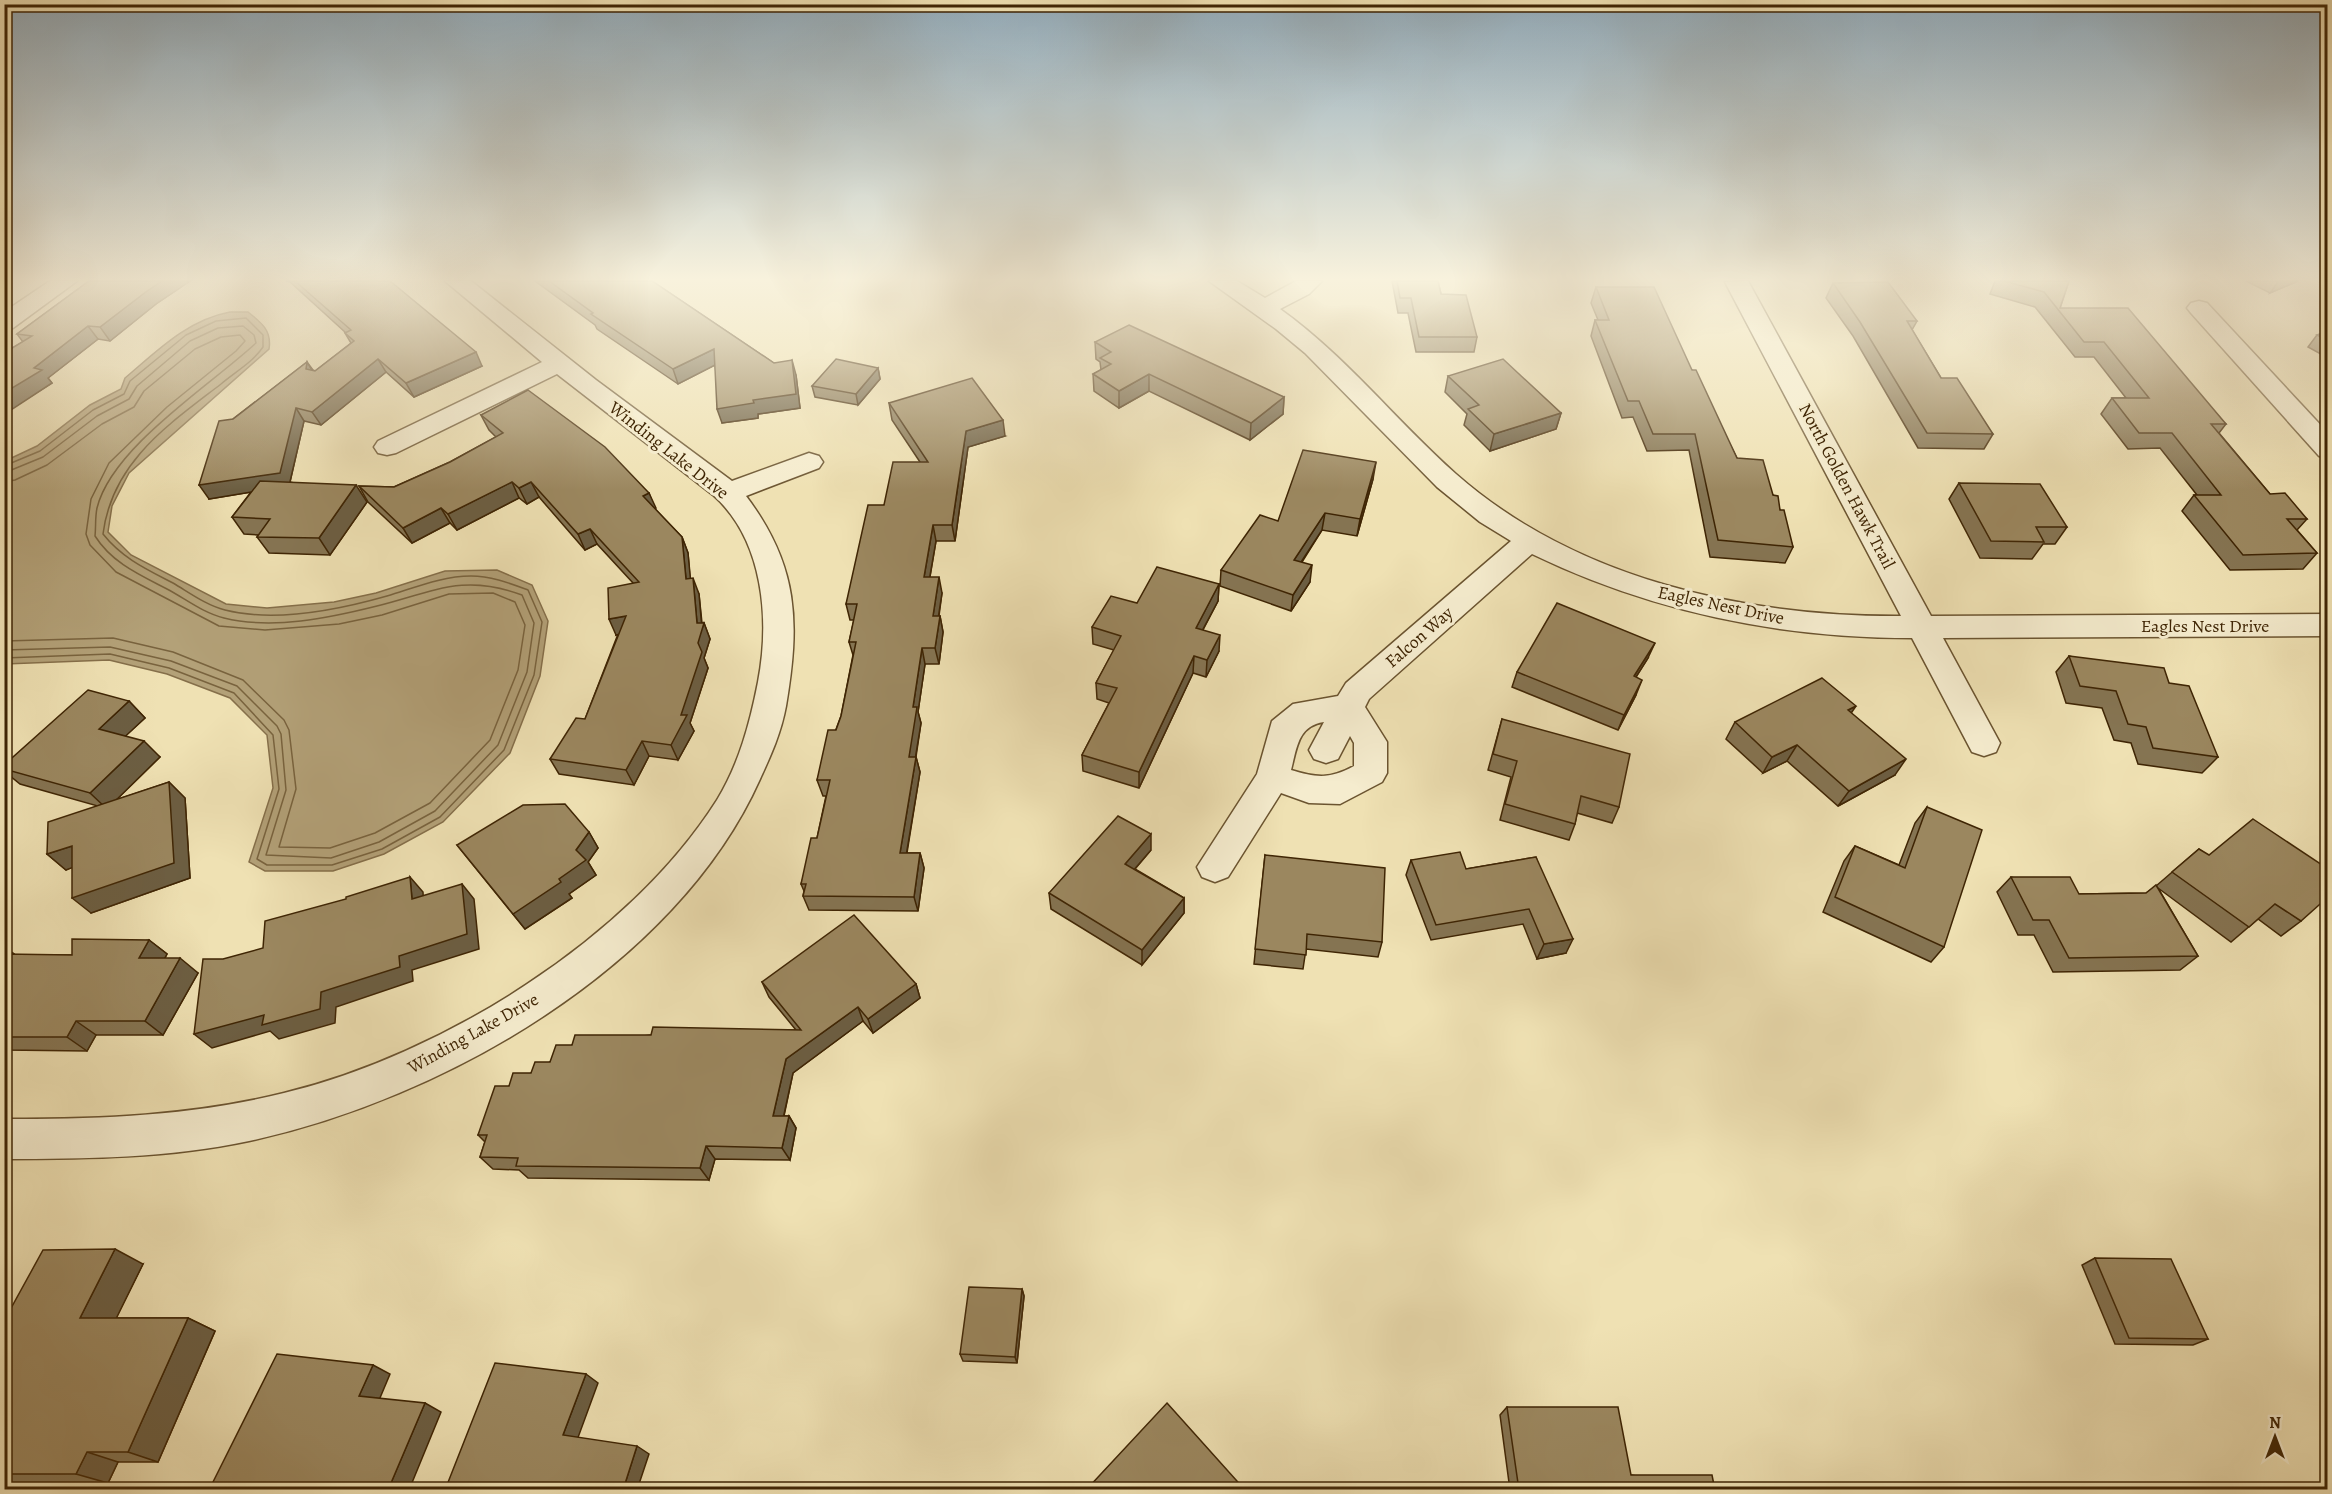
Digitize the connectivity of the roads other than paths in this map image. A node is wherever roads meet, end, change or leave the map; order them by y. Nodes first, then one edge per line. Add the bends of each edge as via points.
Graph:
1 (543, 351) edge
2 (1319, 351) edge
3 (1768, 351) edge
4 (2238, 351) edge
5 (559, 364) junction
6 (387, 447) dead end
7 (2328, 450) edge
8 (809, 462) dead end
9 (728, 493) junction
10 (1531, 539) junction
11 (2328, 626) edge
12 (1923, 627) junction
13 (1348, 707) junction
14 (1984, 743) dead end
15 (1326, 750) dead end
16 (1274, 777) junction
17 (1215, 867) dead end
18 (4, 1139) edge

1 - 5 street, Winding Lake Drive
2 - 10 street, Eagles Nest Drive via 1449,483
3 - 12 street, North Golden Hawk Trail
4 - 7 street
5 - 6 street
5 - 9 street, Winding Lake Drive
8 - 9 street
9 - 18 street, Winding Lake Drive via 759,540 777,597 781,628 771,716 756,759 731,806 697,855 655,903 605,948 546,993 479,1034 406,1070 328,1100 249,1122 171,1135 94,1140
10 - 12 street, Eagles Nest Drive via 1597,571 1713,608 1815,624
10 - 13 street, Falcon Way via 1358,691
11 - 12 street, Eagles Nest Drive
12 - 14 street, North Golden Hawk Trail
13 - 15 street, Falcon Way
13 - 16 street via 1304,713 1284,730
13 - 16 street via 1371,742 1370,773 1340,790 1309,789
16 - 17 street

